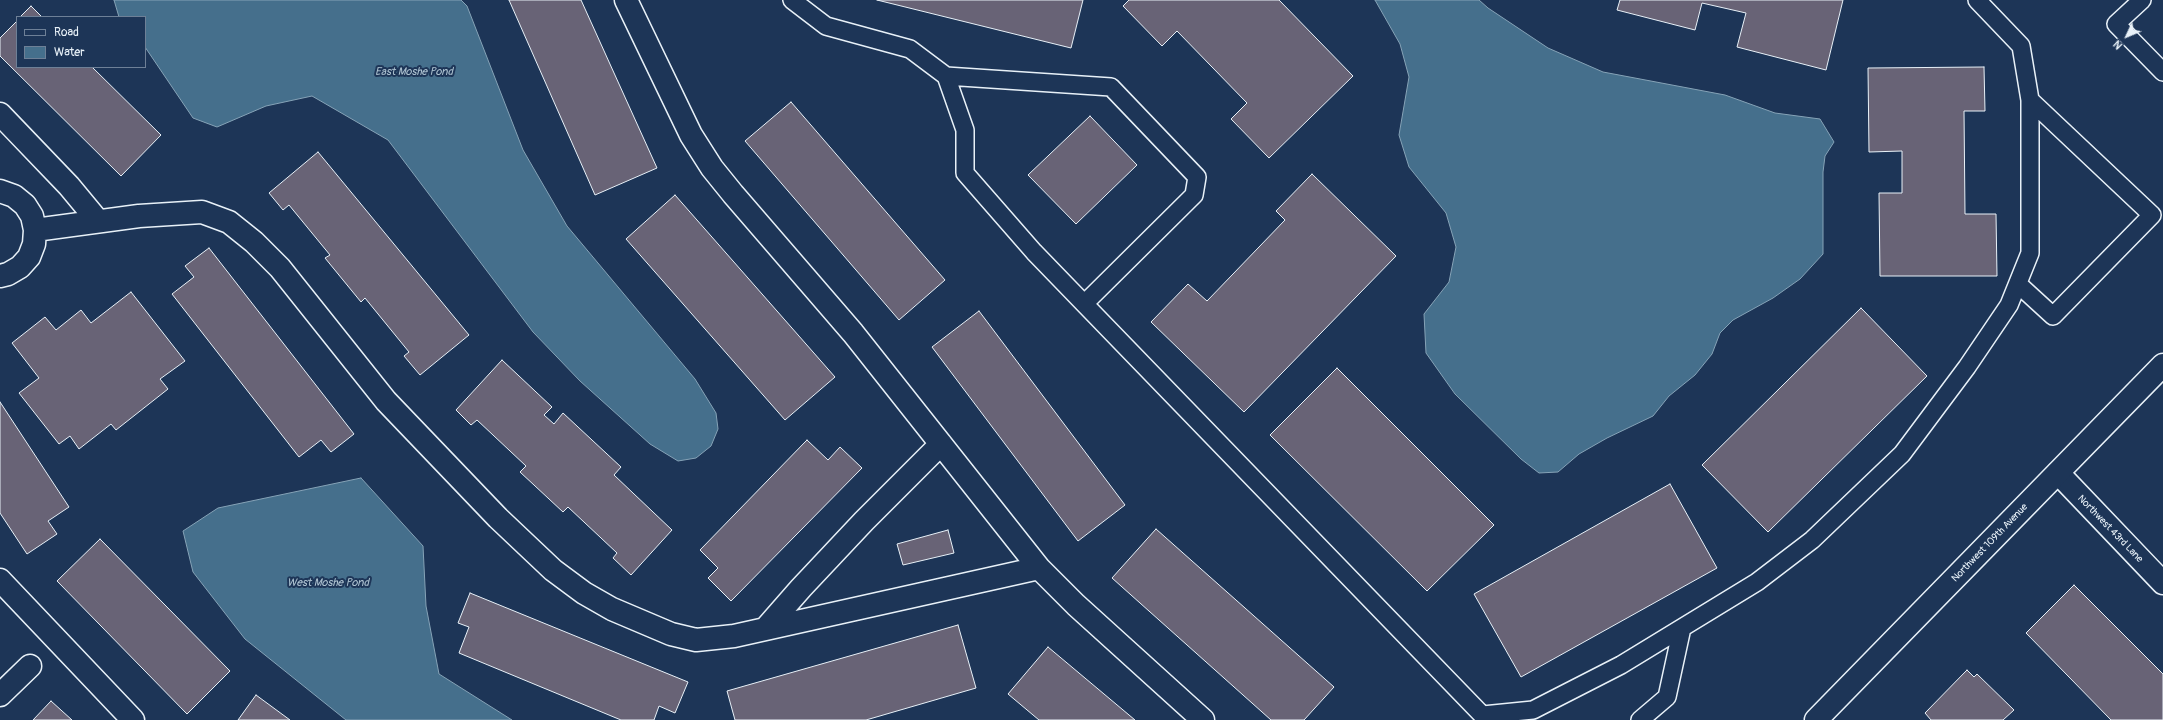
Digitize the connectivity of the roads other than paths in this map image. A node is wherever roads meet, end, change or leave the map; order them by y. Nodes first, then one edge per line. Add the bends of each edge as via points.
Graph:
1 (626, 0) edge
2 (792, 0) edge
3 (1977, 0) edge
4 (2142, 0) edge
5 (2163, 72) edge
6 (946, 76) junction
7 (2030, 100) junction
8 (0, 114) edge
9 (0, 191) edge
10 (98, 221) junction
11 (35, 230) junction
12 (0, 276) edge
13 (2018, 284) junction
14 (1085, 303) junction
15 (2163, 365) edge
16 (941, 444) junction
17 (2058, 474) junction
18 (1039, 568) junction
19 (0, 580) edge
20 (2163, 583) edge
21 (766, 628) junction
22 (1682, 628) junction
23 (30, 666) dead end
24 (0, 695) edge
25 (1485, 718) edge
26 (134, 720) edge
27 (1203, 720) edge
28 (1640, 720) edge
29 (1816, 720) edge

1 - 16 street via 691,135 712,168 853,333
2 - 6 lane via 826,26 910,49
3 - 7 lane via 2021,46
4 - 5 lane via 2116,24
6 - 14 lane via 965,130 965,173 1034,252
6 - 14 lane via 1111,87 1197,177 1194,195
7 - 13 lane via 2030,253
7 - 13 lane via 2152,215 2053,316
8 - 10 street via 69,186
9 - 11 street via 14,196 25,205 32,216
10 - 11 street
10 - 21 street via 202,212 229,222 280,268 386,401 498,518 552,570 584,593 671,634 696,640 727,638
11 - 12 street via 34,244 29,257 20,267
13 - 22 lane via 2009,305 1967,367 1902,454 1812,540 1757,582
14 - 25 lane
15 - 17 street, Northwest 109th Avenue
16 - 18 street
16 - 21 street via 864,521
17 - 20 street, Northwest 43rd Lane
17 - 29 street, Northwest 109th Avenue
18 - 21 street
18 - 27 street
19 - 26 street
22 - 25 lane via 1621,665 1534,710
22 - 28 lane via 1667,697
23 - 24 street

